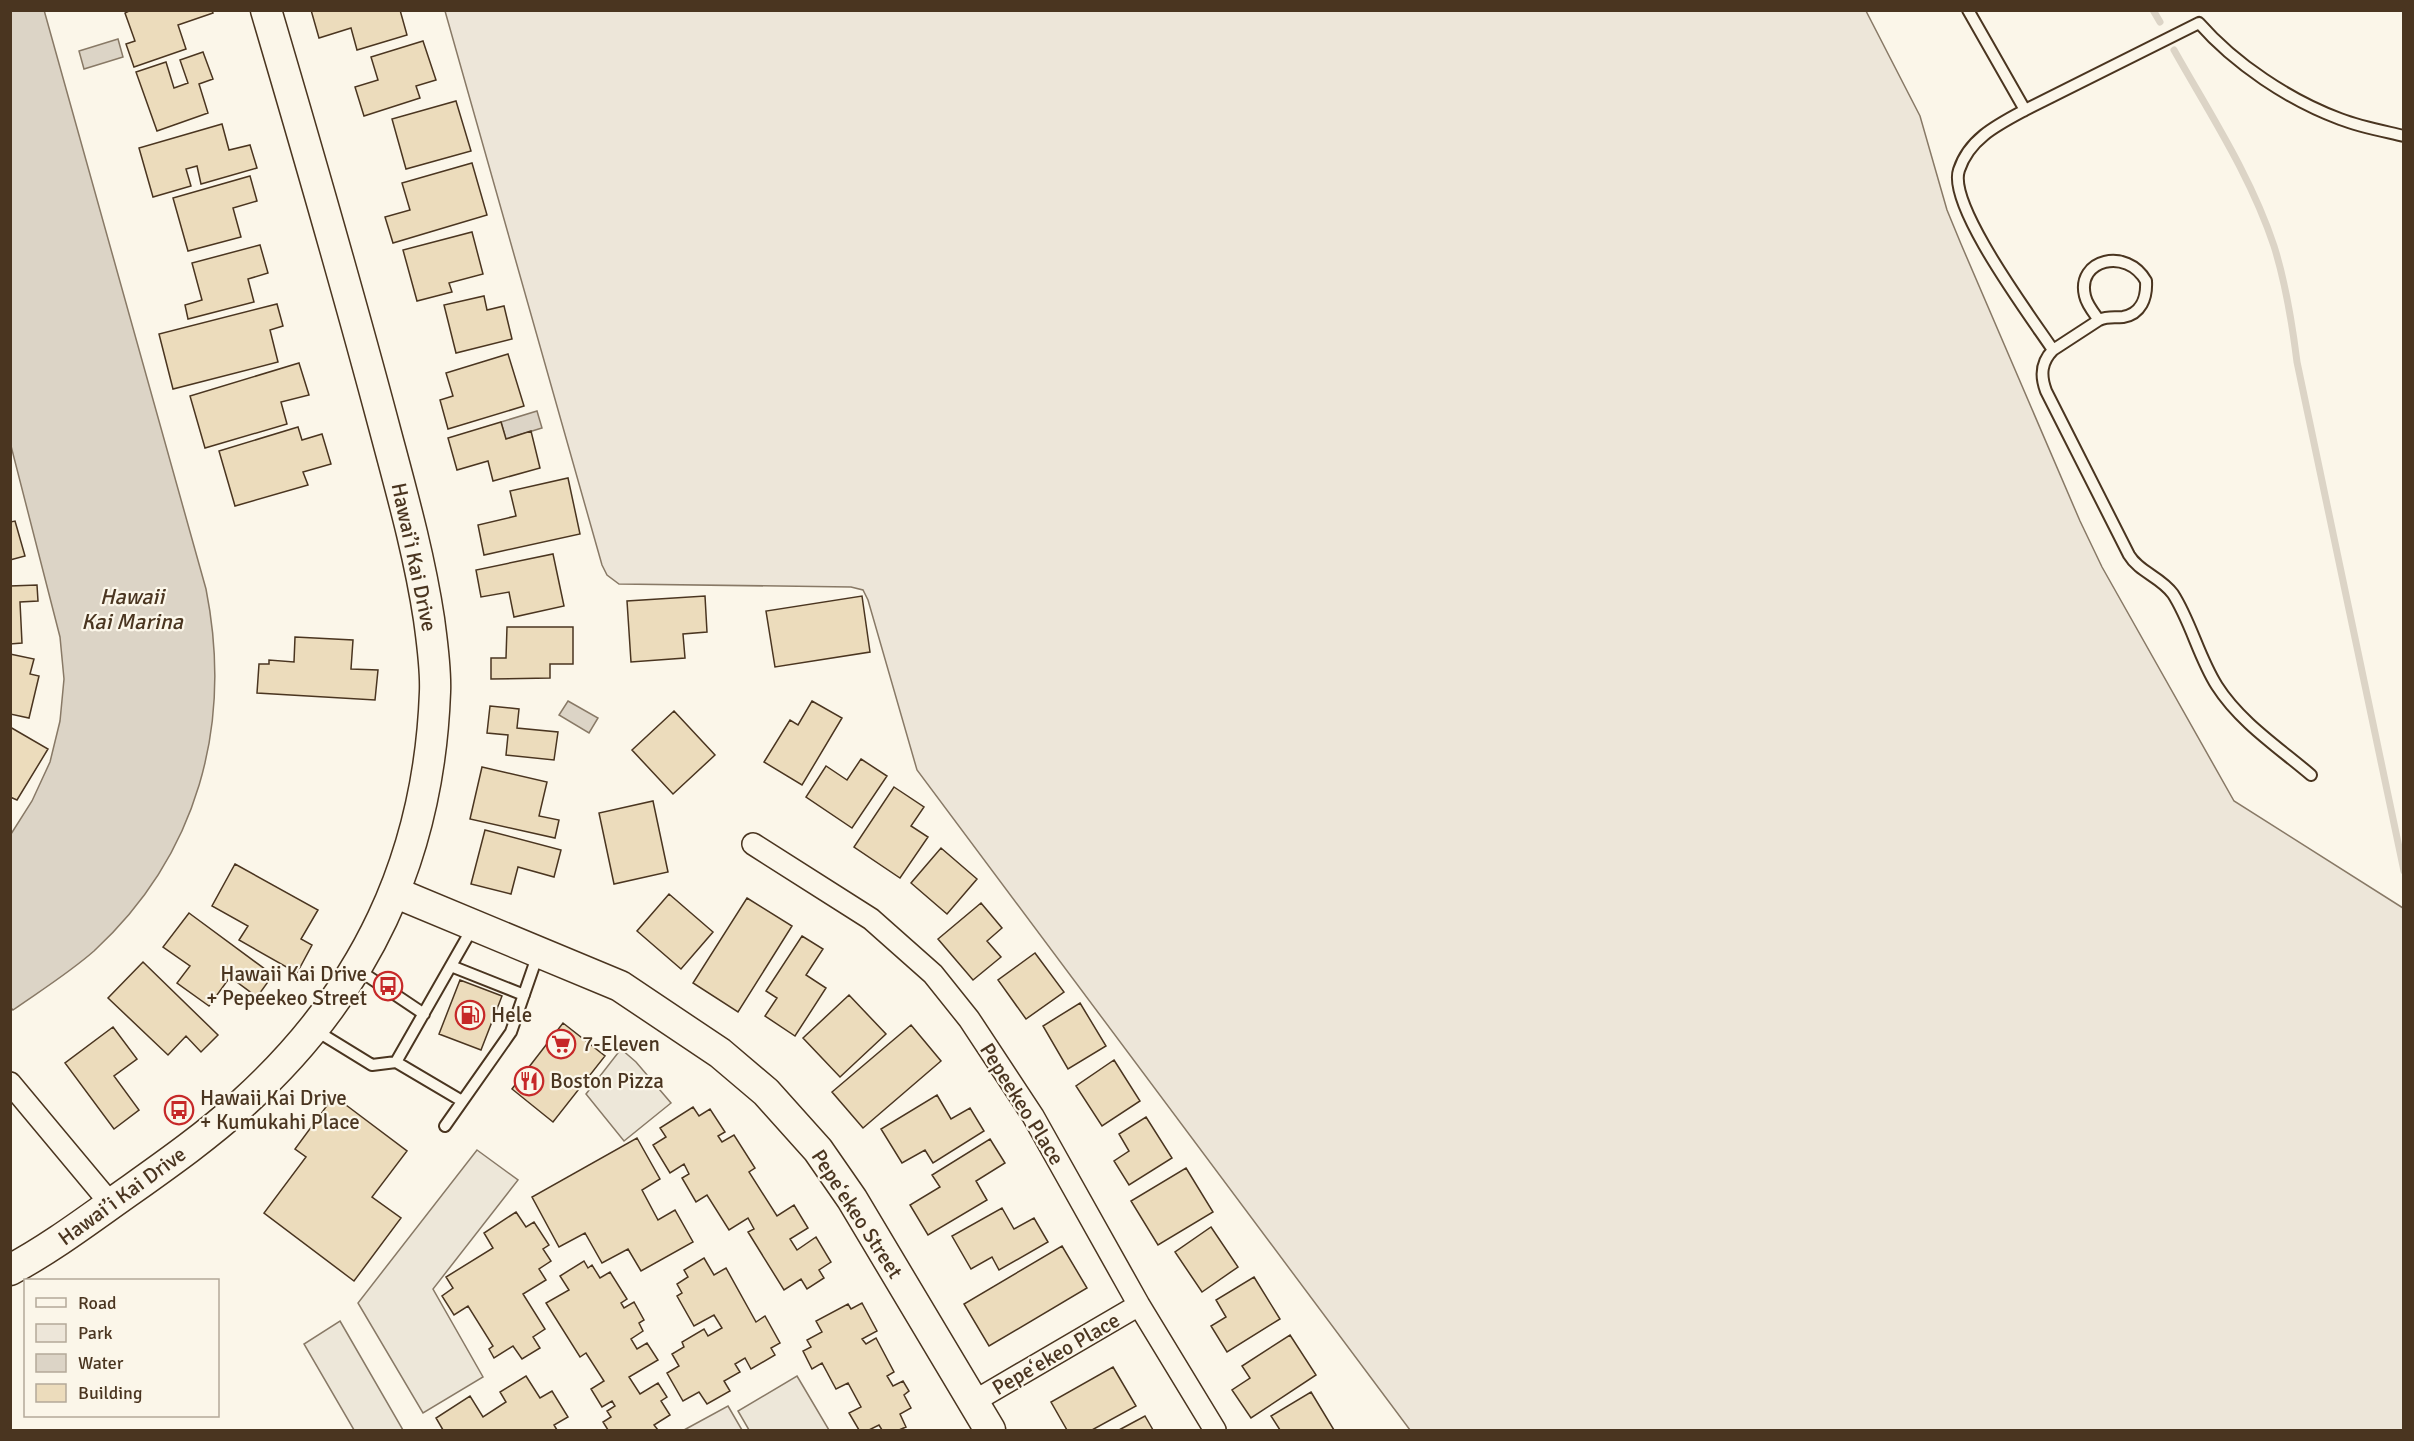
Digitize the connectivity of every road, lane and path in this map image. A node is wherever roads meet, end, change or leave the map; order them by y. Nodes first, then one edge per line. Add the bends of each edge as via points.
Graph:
1 (266, 10) edge
2 (1968, 10) edge
3 (2025, 110) junction
4 (2403, 136) edge
5 (2099, 320) junction
6 (2053, 350) junction
7 (2311, 774) dead end
8 (753, 844) dead end
9 (394, 892) junction
10 (473, 927) junction
11 (538, 952) junction
12 (451, 966) junction
13 (357, 969) junction
14 (524, 995) junction
15 (424, 1014) junction
16 (312, 1028) junction
17 (396, 1062) junction
18 (10, 1083) edge
19 (462, 1101) junction
20 (445, 1126) dead end
21 (111, 1204) junction
22 (10, 1270) edge
23 (1139, 1305) junction
24 (973, 1402) junction
25 (990, 1431) edge
26 (1215, 1431) edge

1 - 9 main road, Hawai’i Kai Drive via 359,332 414,542 428,615 435,689 427,777 411,845
2 - 3 lane
3 - 4 lane via 2199,23 2252,71 2289,94 2341,119
3 - 6 lane via 1977,141 1959,171 1958,182 1974,229
5 - 5 lane via 2085,297 2086,278 2099,264 2118,261 2134,266 2146,281 2145,301 2131,315
5 - 6 lane
6 - 7 lane via 2043,364 2042,382 2129,555 2174,596 2210,675 2229,703
8 - 23 street, Pepeekeo Place via 871,920 933,974 969,1019 1033,1116
9 - 10 main road, Pepeʻekeo Street
9 - 13 main road, Hawai’i Kai Drive
10 - 11 main road, Pepeʻekeo Street
10 - 12 lane
11 - 14 lane
11 - 24 main road, Pepeʻekeo Street via 620,986 720,1053 766,1092 818,1150 852,1199
12 - 14 lane
12 - 15 lane
13 - 15 lane
13 - 16 main road, Hawai’i Kai Drive
14 - 19 lane via 511,1032
15 - 17 lane
16 - 17 lane via 372,1065
16 - 21 main road, Hawai’i Kai Drive via 243,1104
17 - 19 lane
18 - 21 street
19 - 20 lane
21 - 22 main road, Hawai’i Kai Drive via 45,1251
23 - 24 street, Pepeʻekeo Place
23 - 26 street, Pepeekeo Place
24 - 25 main road, Pepeʻekeo Street

